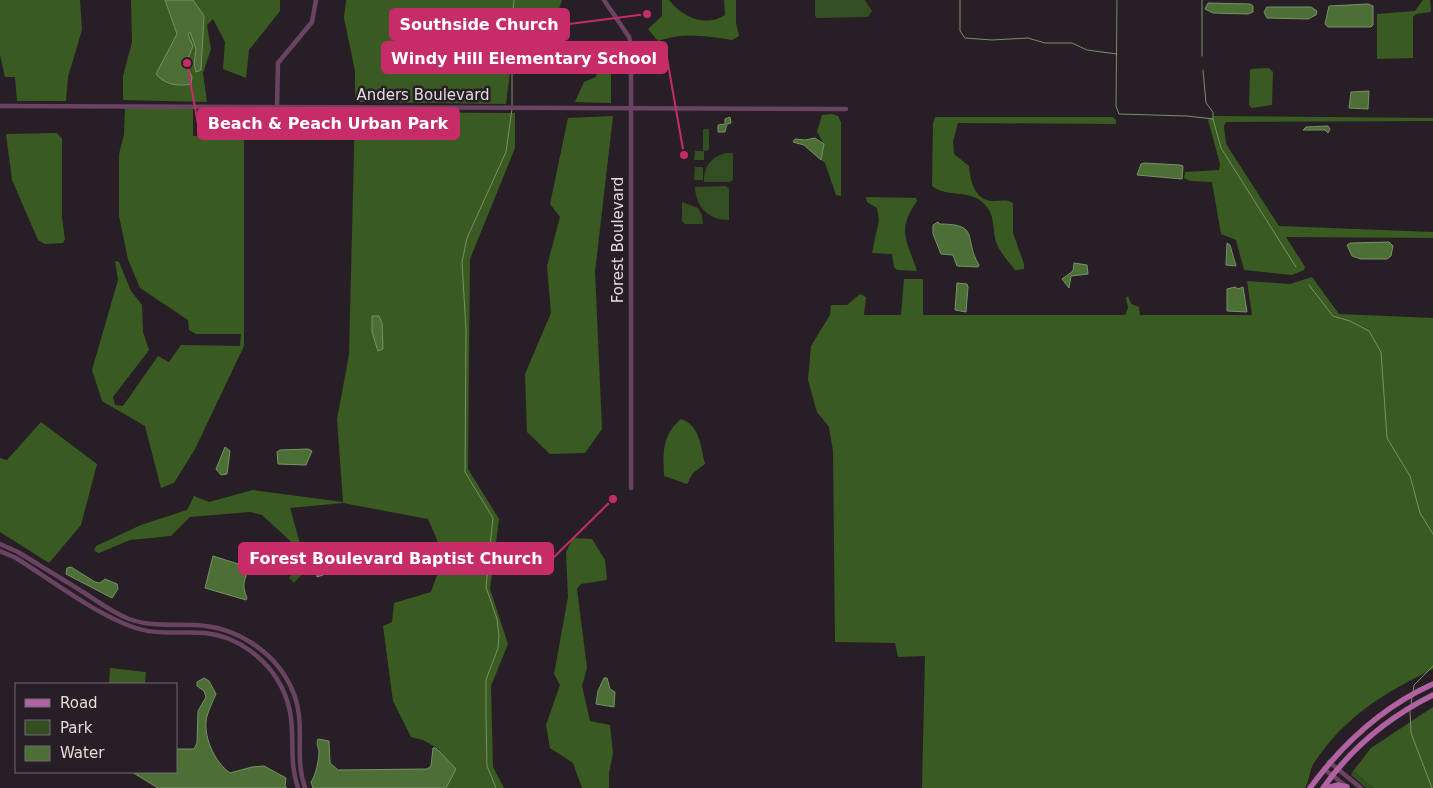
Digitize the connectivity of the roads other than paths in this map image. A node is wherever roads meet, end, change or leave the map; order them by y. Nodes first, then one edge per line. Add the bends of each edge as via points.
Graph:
1 (316, 0) edge
2 (604, 0) edge
3 (0, 106) edge
4 (277, 107) junction
5 (631, 108) junction
6 (846, 109) dead end
7 (631, 488) dead end
8 (0, 544) edge
9 (0, 551) edge
10 (54, 574) junction
11 (51, 580) junction
12 (255, 646) junction
13 (260, 650) junction
14 (251, 651) junction
15 (256, 655) junction
16 (1433, 684) edge
17 (1433, 695) edge
18 (301, 729) junction
19 (294, 730) junction
20 (1329, 762) junction
21 (1324, 769) junction
22 (1337, 769) junction
23 (1332, 776) junction
24 (298, 788) edge
25 (305, 788) edge
26 (1310, 788) edge
27 (1323, 788) edge
28 (1327, 788) edge
29 (1348, 788) edge
30 (1361, 788) edge

1 - 4 street via 312,22 278,63
2 - 5 street, Forest Boulevard via 631,40
3 - 4 street, Anders Boulevard
4 - 5 street, Anders Boulevard
5 - 6 street, Anders Boulevard
5 - 7 street, Forest Boulevard
8 - 10 street
9 - 11 street
10 - 11 street
10 - 12 street via 126,618 157,625 212,627
11 - 14 street via 132,627 156,633 210,634
12 - 13 street
12 - 14 street
13 - 15 street
13 - 18 street via 276,665 290,686 299,711
14 - 15 street
15 - 19 street via 282,686
16 - 20 main road via 1402,700 1366,725
17 - 22 main road via 1401,713 1366,739
18 - 19 street
18 - 25 street via 300,760
19 - 24 street via 293,764
20 - 21 main road
20 - 22 street
21 - 23 street
21 - 26 main road
22 - 23 main road
22 - 30 street
23 - 27 main road
23 - 29 street
28 - 29 main road via 1338,785

